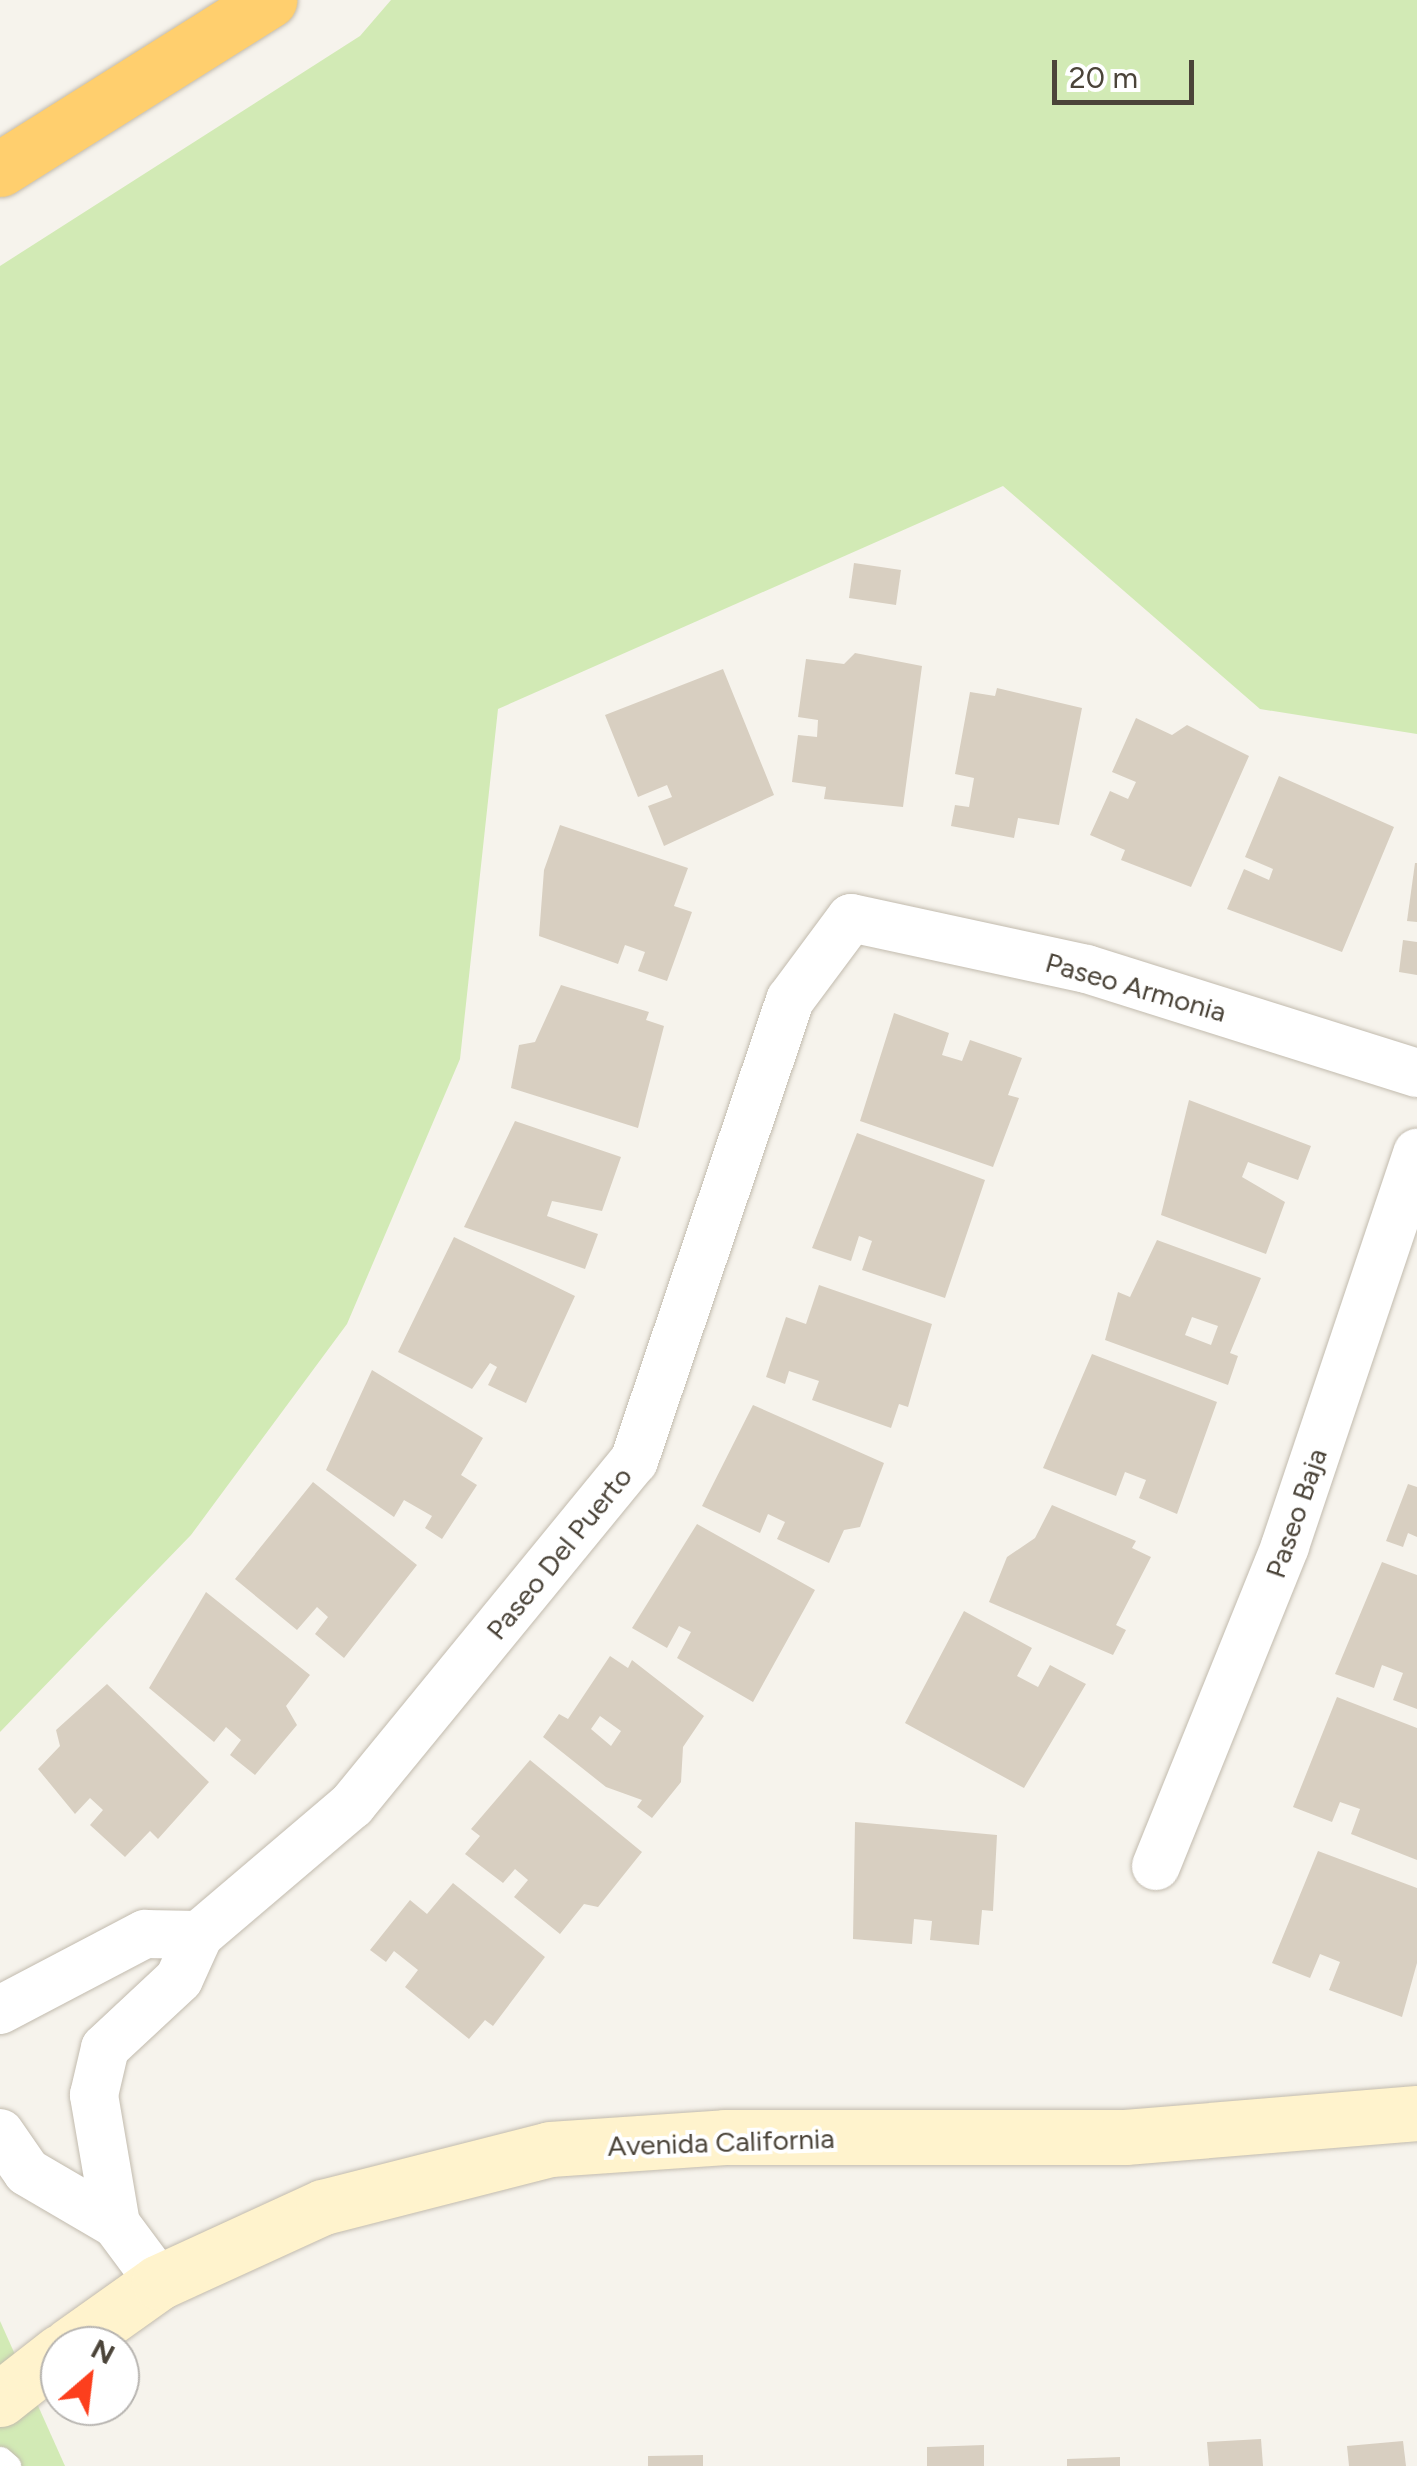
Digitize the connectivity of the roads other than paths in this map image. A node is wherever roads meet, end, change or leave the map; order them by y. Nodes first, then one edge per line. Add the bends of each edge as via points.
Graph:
1 (269, 0) edge
2 (0, 168) edge
3 (851, 918) joint
4 (1417, 1073) edge
5 (1417, 1152) edge
6 (1156, 1866) dead end
7 (199, 1935) junction
8 (0, 2010) edge
9 (1417, 2114) edge
10 (0, 2133) edge
11 (116, 2224) junction
12 (158, 2282) junction
13 (97, 2326) edge
14 (40, 2368) edge
15 (0, 2399) edge
16 (0, 2459) edge
17 (8, 2466) edge

1 - 2 highway
3 - 4 street, Paseo Armonia via 1087,969
3 - 7 street, Paseo Del Puerto via 790,1000 634,1461 352,1805
5 - 6 street, Paseo Baja via 1285,1546
7 - 8 street via 145,1934
7 - 11 street, Paseo Del Puerto via 180,1980 105,2048 94,2094
9 - 12 street, Avenida California via 1126,2137 725,2137 550,2149 323,2206
10 - 11 street, Paseo Del Puerto via 27,2172
11 - 12 street, Paseo Del Puerto
12 - 13 street, Avenida California
14 - 15 street
16 - 17 lane

